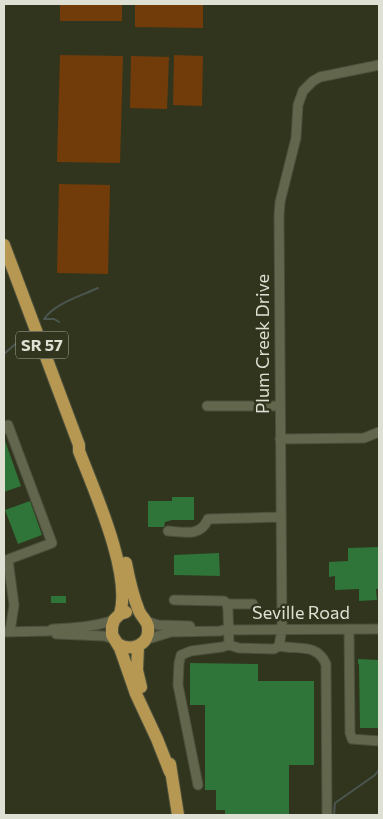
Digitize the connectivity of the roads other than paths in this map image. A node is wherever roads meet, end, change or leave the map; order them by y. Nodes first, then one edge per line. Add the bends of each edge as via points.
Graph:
1 (379, 65) edge
2 (4, 245) edge
3 (207, 406) dead end
4 (280, 406) junction
5 (4, 429) edge
6 (379, 432) edge
7 (280, 439) junction
8 (79, 445) junction
9 (281, 518) junction
10 (168, 531) dead end
11 (6, 561) edge
12 (174, 600) dead end
13 (227, 604) junction
14 (253, 604) dead end
15 (117, 617) junction
16 (144, 618) junction
17 (282, 629) junction
18 (350, 629) junction
19 (379, 629) edge
20 (226, 630) junction
21 (49, 631) junction
22 (7, 632) edge
23 (116, 641) junction
24 (142, 643) junction
25 (229, 644) junction
26 (278, 646) junction
27 (379, 741) edge
28 (170, 772) junction
29 (198, 784) dead end
30 (178, 815) edge
31 (327, 815) edge

1 - 4 street, Plum Creek Drive via 313,81 300,98 296,138 279,216
2 - 8 highway, SR 57
3 - 4 street
4 - 7 street, Plum Creek Drive
5 - 11 street via 8,425 52,543
6 - 7 street via 364,438
7 - 9 street, Plum Creek Drive
8 - 15 highway, SR 57 via 114,547 122,594
8 - 16 highway, SR 57 via 114,519 132,588
9 - 10 street via 208,519 205,527 198,531
9 - 17 street, Plum Creek Drive
11 - 22 street via 14,605
12 - 13 street via 224,601
13 - 14 street
13 - 20 street
15 - 16 highway via 131,611
15 - 21 street via 91,627
15 - 23 highway, SR 57 via 112,627
16 - 20 street, Seville Road via 158,625
16 - 24 highway, SR 57 via 148,632
17 - 18 street, Seville Road
17 - 20 street, Seville Road
17 - 26 street, Plum Creek Drive
18 - 19 street, Seville Road
18 - 27 street via 350,733 352,740
20 - 24 street, Seville Road via 171,632
20 - 25 street
21 - 22 street
21 - 23 street via 104,636
23 - 24 highway via 130,648
23 - 28 highway, SR 57
24 - 28 highway, SR 57 via 136,662 138,677 164,739
25 - 26 street via 239,648 274,649
25 - 29 street via 181,654 179,663 178,685
26 - 31 street via 316,650 326,664
28 - 30 highway, SR 57

